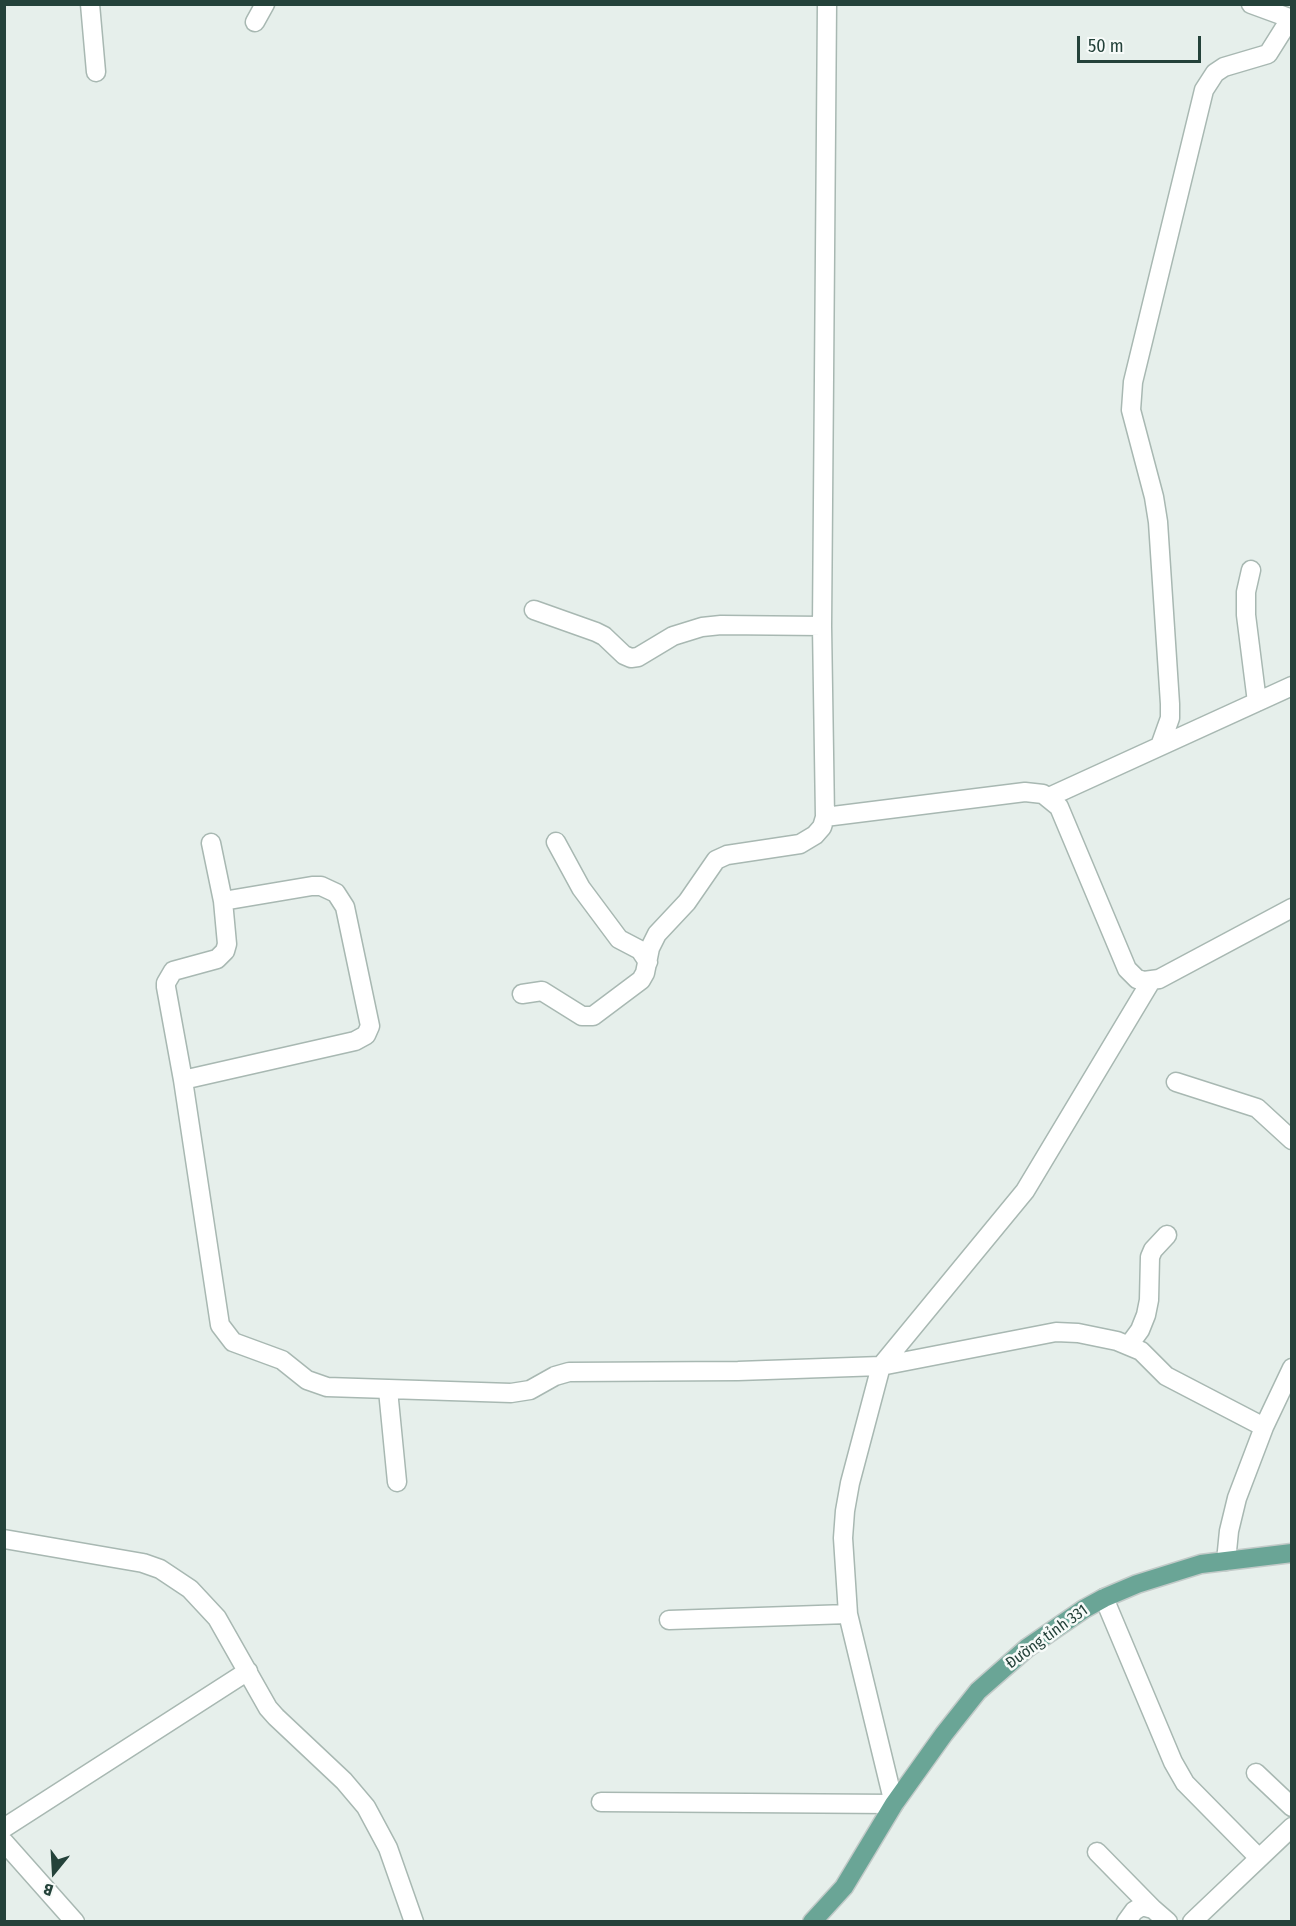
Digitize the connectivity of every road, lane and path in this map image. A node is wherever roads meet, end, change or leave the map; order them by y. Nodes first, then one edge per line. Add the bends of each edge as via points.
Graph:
1 (90, 4) edge
2 (265, 4) edge
3 (827, 4) edge
4 (1251, 4) edge
5 (1291, 19) edge
6 (255, 22) dead end
7 (96, 72) dead end
8 (1251, 570) dead end
9 (534, 609) dead end
10 (822, 626) junction
11 (1292, 686) edge
12 (1257, 702) junction
13 (1160, 746) junction
14 (1049, 797) junction
15 (825, 818) junction
16 (556, 842) dead end
17 (211, 843) dead end
18 (223, 901) junction
19 (1292, 908) edge
20 (648, 962) junction
21 (1150, 981) junction
22 (522, 994) dead end
23 (183, 1080) junction
24 (1176, 1082) dead end
25 (1292, 1140) edge
26 (1167, 1235) dead end
27 (1129, 1345) junction
28 (881, 1366) junction
29 (1292, 1368) edge
30 (388, 1390) junction
31 (1264, 1427) junction
32 (397, 1482) dead end
33 (4, 1539) edge
34 (1292, 1553) edge
35 (1226, 1561) junction
36 (1104, 1598) junction
37 (848, 1614) junction
38 (669, 1620) dead end
39 (248, 1671) junction
40 (1256, 1773) dead end
41 (601, 1802) dead end
42 (894, 1804) junction
43 (1292, 1807) edge
44 (1292, 1827) edge
45 (4, 1828) edge
46 (4, 1842) edge
47 (1097, 1852) dead end
48 (1259, 1858) junction
49 (1153, 1909) junction
50 (75, 1922) edge
51 (414, 1922) edge
52 (812, 1922) edge
53 (1126, 1922) edge
54 (1168, 1922) edge
55 (1192, 1922) edge

1 - 7 street
2 - 6 street
3 - 10 street
4 - 5 street
5 - 13 street via 1268,54 1215,72 1204,90 1133,382 1131,410 1158,522 1170,704 1170,718
8 - 12 street via 1246,615
9 - 10 street via 604,636 631,658 673,636 702,627
10 - 15 street
11 - 12 street
12 - 13 street
13 - 14 street
14 - 15 street via 1025,792
14 - 21 street via 1062,813 1126,969 1137,979
15 - 20 street via 815,835 800,844 716,860 681,910 657,934
16 - 20 street via 581,888 620,939 640,950
17 - 18 street
18 - 23 street via 228,936 225,951 209,963 173,971 166,983
18 - 23 street via 312,886 336,893 345,907 370,1026 366,1035 355,1041
19 - 21 street
20 - 22 street via 636,985 590,1017 582,1016 545,992
21 - 28 street via 1026,1191
23 - 30 street via 223,1331 233,1342 282,1360 316,1384
24 - 25 street via 1257,1108
26 - 27 street via 1150,1257 1146,1315
27 - 28 street via 1056,1332
27 - 31 street via 1141,1351 1166,1376
28 - 30 street via 569,1372 520,1392
28 - 37 street via 845,1511
29 - 31 street
30 - 32 street
31 - 35 street via 1237,1498
33 - 39 street via 160,1569 190,1589 217,1618
34 - 35 main road, Đường tỉnh 331
35 - 36 main road, Đường tỉnh 331 via 1201,1564
36 - 42 main road, Đường tỉnh 331 via 1027,1648 978,1691
36 - 48 street via 1185,1783
37 - 38 street
37 - 42 street
39 - 45 street
39 - 51 street via 268,1708 366,1807 388,1848
40 - 43 street
41 - 42 street
42 - 52 main road, Đường tỉnh 331 via 844,1887
44 - 48 street
46 - 50 street
47 - 49 street
48 - 55 street
49 - 53 street via 1137,1908
49 - 54 street

